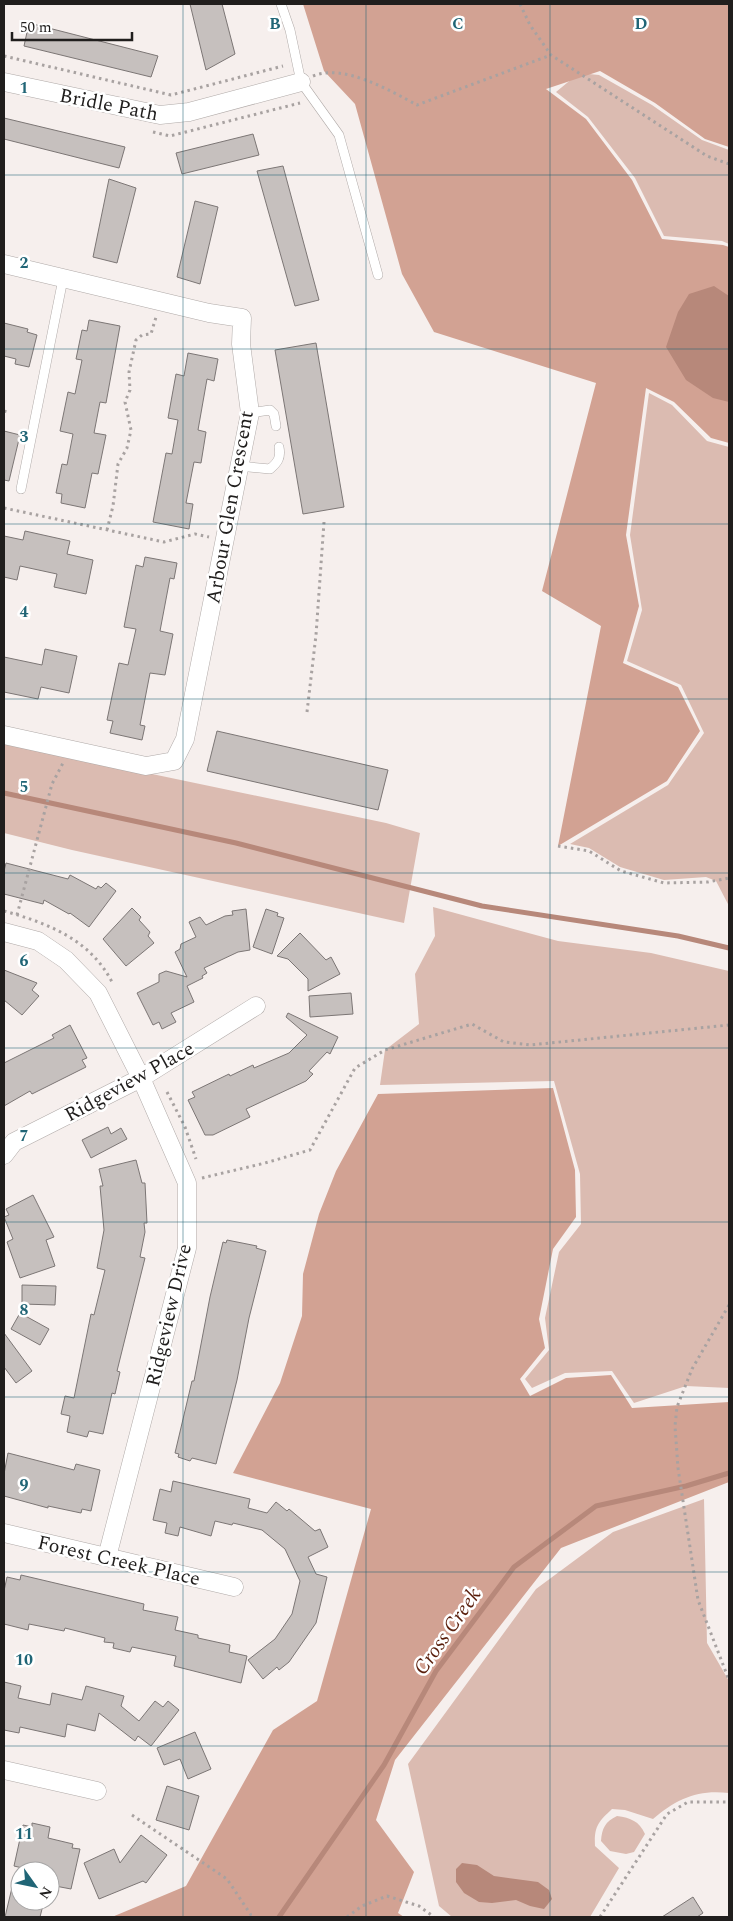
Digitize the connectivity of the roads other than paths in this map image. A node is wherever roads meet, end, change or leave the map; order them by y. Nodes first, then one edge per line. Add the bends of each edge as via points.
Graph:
1 (281, 4) edge
2 (4, 82) edge
3 (301, 82) junction
4 (4, 264) edge
5 (378, 275) dead end
6 (63, 278) junction
7 (250, 413) junction
8 (276, 426) dead end
9 (279, 447) dead end
10 (239, 466) junction
11 (21, 489) dead end
12 (4, 735) edge
13 (4, 932) edge
14 (256, 1006) dead end
15 (141, 1078) junction
16 (4, 1155) edge
17 (4, 1533) edge
18 (107, 1557) junction
19 (234, 1587) dead end
20 (4, 1770) edge
21 (97, 1791) dead end

1 - 3 lane
2 - 3 street, Bridle Path via 170,116
3 - 5 lane via 339,135
4 - 6 street, Arbour Glen Crescent
6 - 7 street, Arbour Glen Crescent via 242,318 241,344
6 - 11 lane
7 - 8 lane via 270,410
7 - 10 street, Arbour Glen Crescent
9 - 10 lane via 278,462 270,469
10 - 12 street, Arbour Glen Crescent via 185,738 174,761 146,766
13 - 15 street, Ridgeview Drive via 38,940 83,976 98,993
14 - 15 street, Ridgeview Place
15 - 16 street, Ridgeview Place via 14,1142
15 - 18 street, Ridgeview Drive via 187,1183 187,1248
17 - 18 street, Forest Creek Place
18 - 19 street, Forest Creek Place
20 - 21 street

